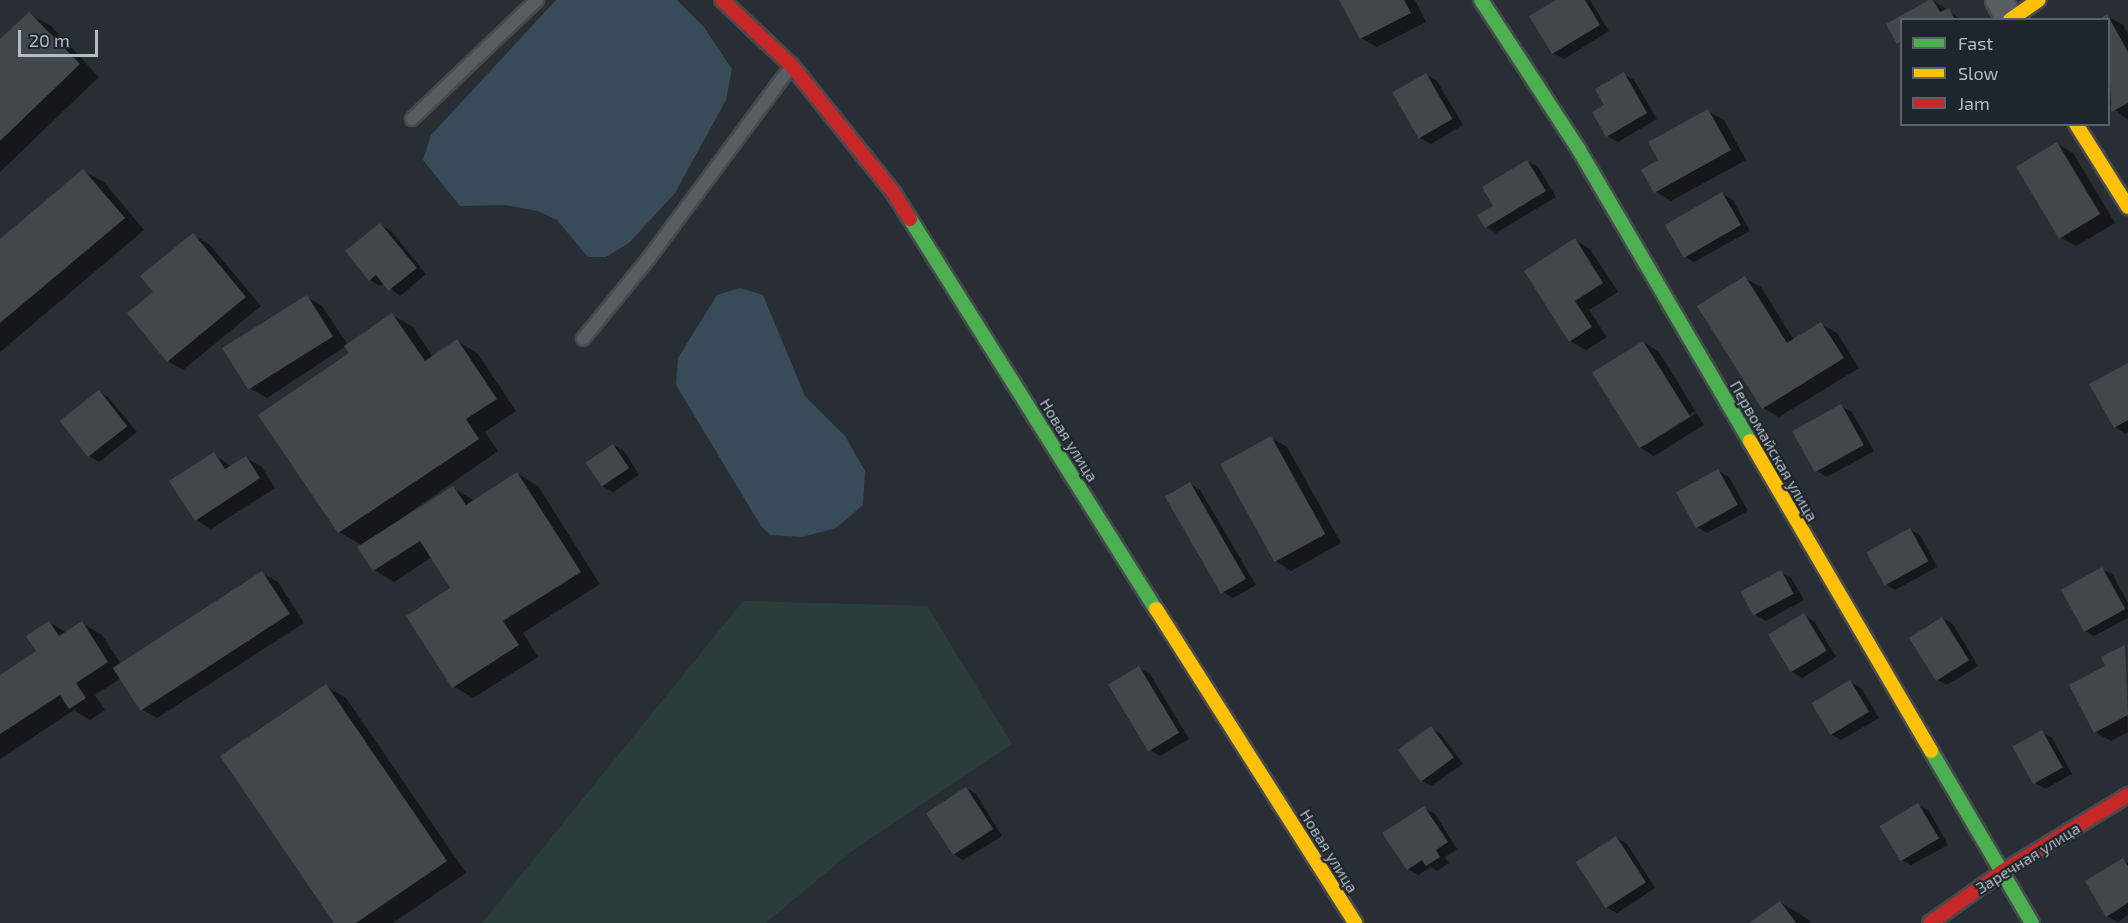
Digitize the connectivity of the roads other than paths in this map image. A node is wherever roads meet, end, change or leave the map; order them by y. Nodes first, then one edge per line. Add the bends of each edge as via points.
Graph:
1 (537, 0) edge
2 (722, 0) edge
3 (1481, 0) edge
4 (2038, 0) edge
5 (2006, 12) edge
6 (792, 66) junction
7 (412, 119) dead end
8 (2077, 126) edge
9 (2128, 207) edge
10 (583, 339) dead end
11 (2128, 795) edge
12 (2002, 872) junction
13 (1355, 923) edge
14 (1930, 923) edge
15 (2032, 923) edge

1 - 7 lane
2 - 6 street, Новая улица
3 - 12 street, Первомайская улица via 1579,150
4 - 5 street
6 - 10 lane via 650,258
6 - 13 street, Новая улица via 893,192
8 - 9 street
11 - 12 street, Заречная улица
12 - 14 street, Заречная улица
12 - 15 street, Первомайская улица

